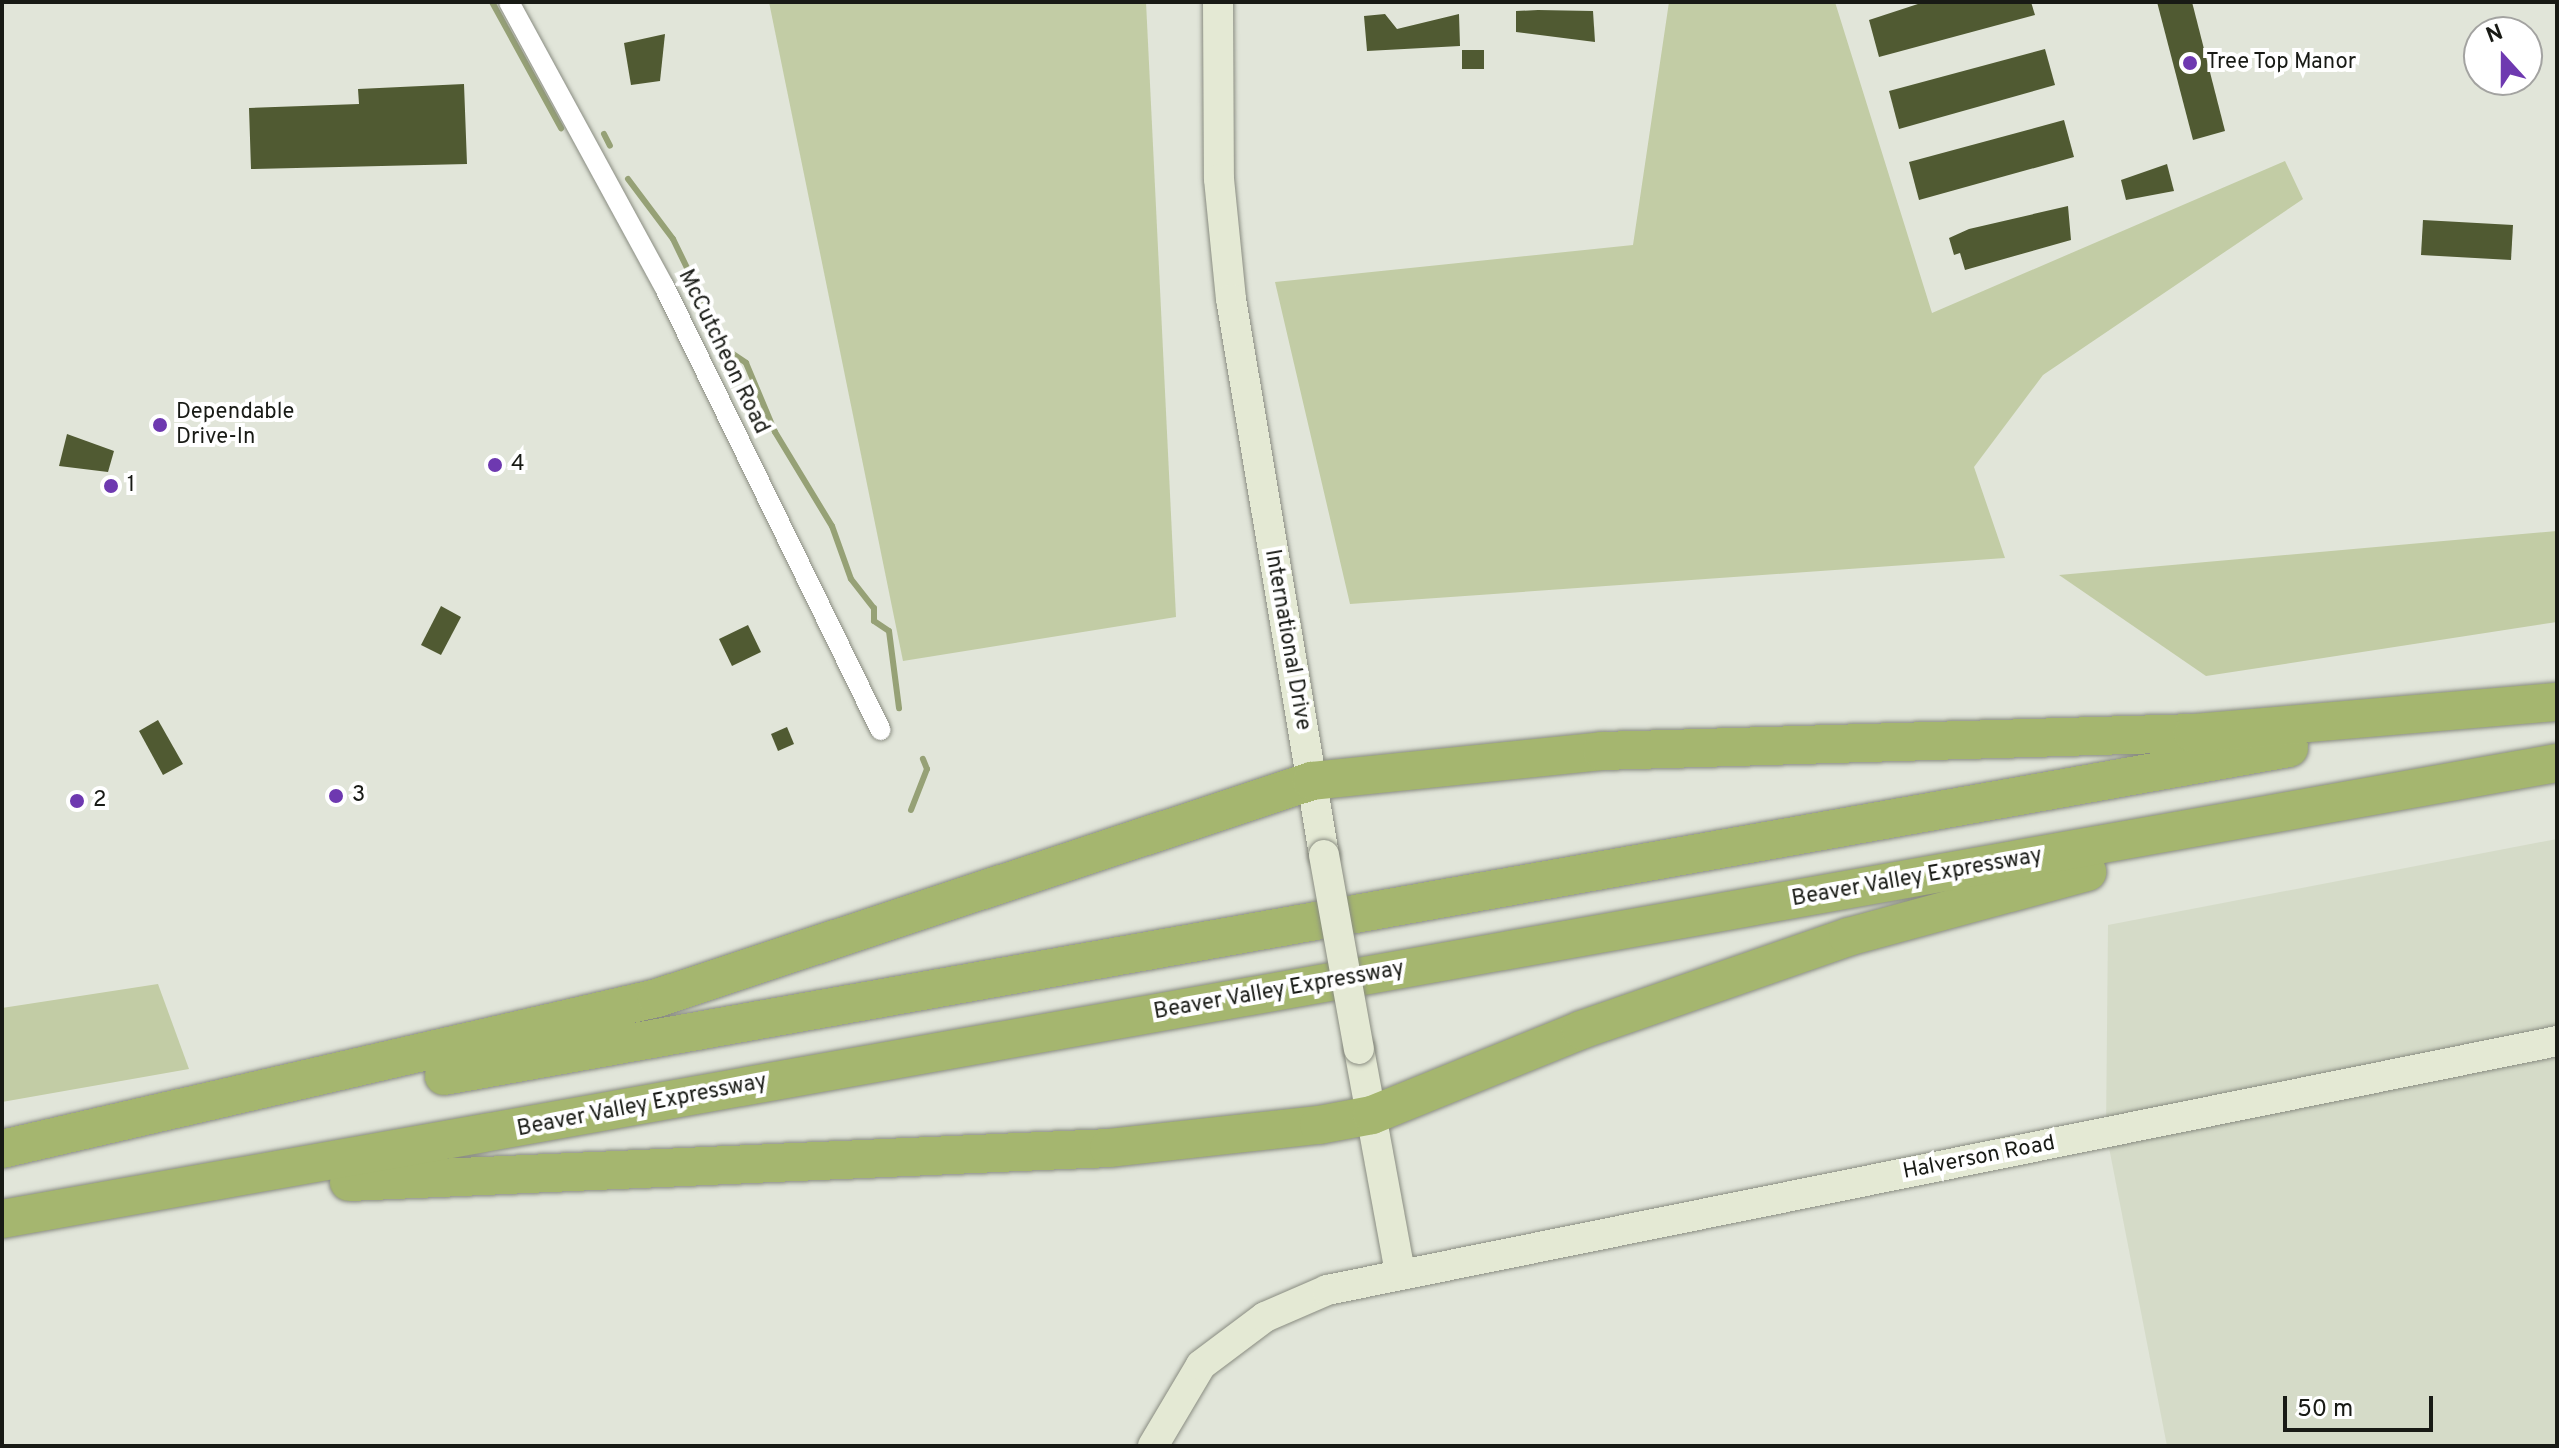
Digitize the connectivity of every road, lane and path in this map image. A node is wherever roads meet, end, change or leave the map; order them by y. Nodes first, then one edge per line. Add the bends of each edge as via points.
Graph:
1 (509, 2) edge
2 (1218, 2) edge
3 (2557, 704) edge
4 (881, 730) dead end
5 (2557, 763) edge
6 (2557, 770) edge
7 (1312, 781) junction
8 (2557, 1041) edge
9 (1372, 1115) junction
10 (2, 1152) edge
11 (147, 1193) junction
12 (2, 1219) edge
13 (1400, 1273) junction
14 (1153, 1446) edge

1 - 4 street, McCutcheon Road via 664,286
2 - 7 street, International Drive via 1223,234
3 - 7 highway via 2193,733 1602,751
3 - 10 highway via 2254,753
5 - 11 highway, Beaver Valley Expressway
6 - 9 highway via 2039,883 1894,922 1581,1030
7 - 9 street, International Drive, bridge
7 - 10 highway via 657,998
8 - 13 street, Halverson Road
9 - 11 highway via 1109,1148 447,1173 262,1191
9 - 13 street, International Drive
11 - 12 highway, Beaver Valley Expressway
13 - 14 street, Halverson Road via 1327,1290 1245,1329 1201,1365

